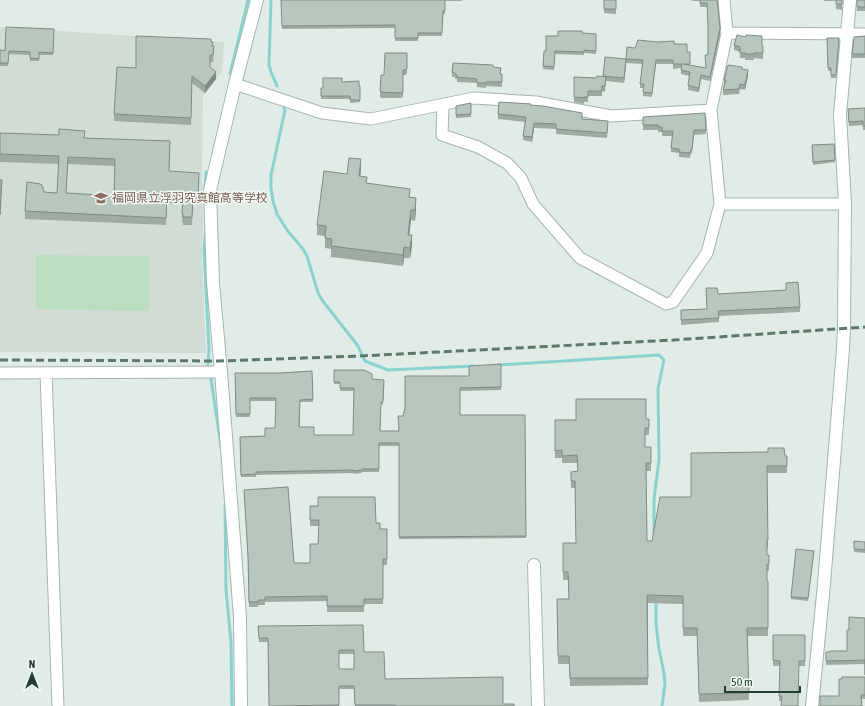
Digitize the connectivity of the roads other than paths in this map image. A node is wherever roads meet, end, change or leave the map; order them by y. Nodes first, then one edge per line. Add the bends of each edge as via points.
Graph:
1 (257, 0) edge
2 (724, 0) edge
3 (850, 0) edge
4 (727, 33) junction
5 (846, 33) junction
6 (865, 34) edge
7 (236, 84) junction
8 (443, 104) junction
9 (711, 110) junction
10 (720, 204) junction
11 (845, 204) junction
12 (221, 372) junction
13 (0, 373) edge
14 (46, 373) junction
15 (534, 565) dead end
16 (58, 706) edge
17 (241, 706) edge
18 (538, 706) edge
19 (812, 706) edge

1 - 7 street
2 - 4 street
3 - 5 street
4 - 5 street
4 - 9 street
5 - 6 street
5 - 11 street via 840,115
7 - 8 street via 322,112 371,119
7 - 12 street via 210,190 213,282
8 - 9 street via 474,98 536,102 611,116
8 - 10 street via 442,135 478,147 507,163 521,178 533,204 580,258 666,304 673,302 707,253
9 - 10 street
10 - 11 street
11 - 19 street via 843,349
12 - 14 street
12 - 17 street via 240,617
13 - 14 street
14 - 16 street
15 - 18 street

